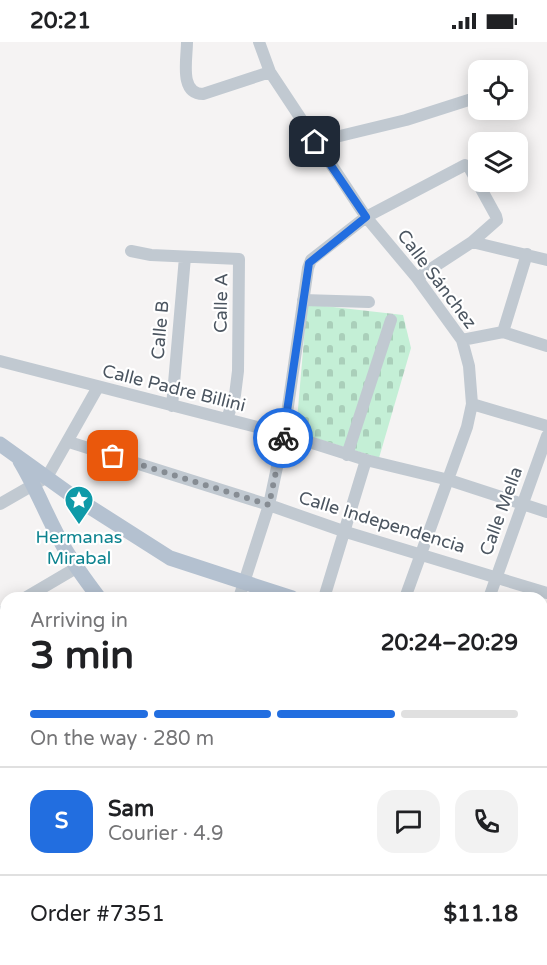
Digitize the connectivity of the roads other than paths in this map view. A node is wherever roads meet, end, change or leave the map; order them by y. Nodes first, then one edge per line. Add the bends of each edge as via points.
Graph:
1 (187, 42) edge
2 (259, 42) edge
3 (270, 72) junction
4 (468, 100) edge
5 (315, 142) junction
6 (366, 217) junction
7 (472, 242) junction
8 (131, 251) dead end
9 (527, 254) junction
10 (185, 257) junction
11 (547, 260) edge
12 (417, 278) junction
13 (303, 300) junction
14 (369, 302) dead end
15 (391, 320) dead end
16 (503, 332) junction
17 (462, 340) junction
18 (547, 346) edge
19 (0, 361) edge
20 (98, 387) junction
21 (472, 404) junction
22 (172, 406) junction
23 (227, 419) junction
24 (547, 426) edge
25 (284, 434) junction
26 (547, 436) edge
27 (69, 442) junction
28 (0, 444) edge
29 (347, 454) junction
30 (366, 460) junction
31 (449, 480) junction
32 (41, 481) junction
33 (0, 504) edge
34 (524, 504) junction
35 (269, 505) junction
36 (547, 512) edge
37 (346, 532) junction
38 (422, 554) junction
39 (76, 568) junction
40 (497, 577) junction
41 (243, 583) junction
42 (35, 592) edge
43 (94, 592) edge
44 (241, 592) edge
45 (272, 592) edge
46 (326, 592) edge
47 (407, 592) edge
48 (491, 592) edge
49 (544, 592) edge
50 (0, 681) edge
51 (0, 693) edge

1 - 3 street via 186,81 196,94
2 - 3 street, Calle Sánchez
3 - 5 street, Calle Sánchez
4 - 5 street
5 - 6 street, Calle Sánchez
6 - 7 street via 467,165 497,220
6 - 12 street, Calle Sánchez
6 - 13 street via 311,260
7 - 9 street
7 - 12 street
8 - 10 street, Calle A
9 - 11 street
9 - 16 street
10 - 22 street, Calle B
10 - 23 street, Calle A via 236,257 240,261 238,371
12 - 17 street, Calle Sánchez
13 - 14 street
13 - 25 street
15 - 29 street
16 - 17 street
16 - 18 street
17 - 21 street, Calle Sánchez
19 - 20 street, Calle Padre Billini
20 - 22 street, Calle Padre Billini
20 - 27 street
21 - 24 street
21 - 31 street, Calle Sánchez
22 - 23 street, Calle Padre Billini
23 - 25 street, Calle Padre Billini
25 - 29 street, Calle Padre Billini
25 - 35 street
26 - 34 street, Calle Mella
27 - 32 street
27 - 35 street, Calle Independencia
28 - 32 main road via 15,453
29 - 30 street, Calle Padre Billini
30 - 31 street, Calle Padre Billini
30 - 37 street
31 - 34 street, Calle Padre Billini
31 - 38 street, Calle Sánchez
32 - 33 street
32 - 39 main road via 63,546
32 - 41 main road via 71,495 170,558
34 - 36 street, Calle Padre Billini
34 - 40 street, Calle Mella
35 - 37 street, Calle Independencia
35 - 41 street
37 - 38 street, Calle Independencia
37 - 46 street
38 - 40 street, Calle Independencia
38 - 47 street, Calle Sánchez
39 - 42 street
39 - 43 main road
40 - 48 street, Calle Mella
40 - 49 street, Calle Independencia
41 - 44 street
41 - 45 main road
50 - 51 street

